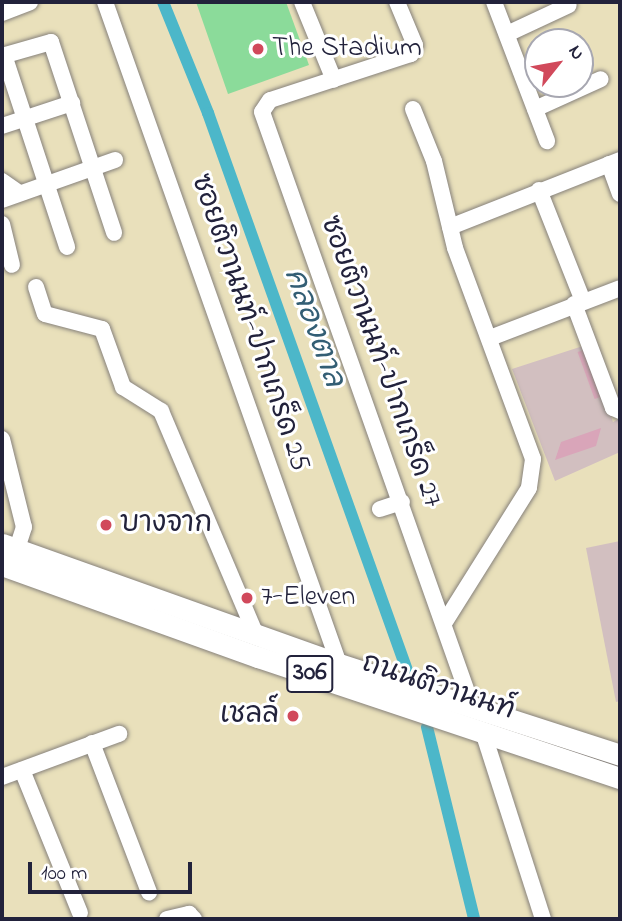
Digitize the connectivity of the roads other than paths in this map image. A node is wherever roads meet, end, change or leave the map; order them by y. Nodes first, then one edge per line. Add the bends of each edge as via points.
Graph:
1 (30, 2) edge
2 (105, 2) edge
3 (302, 2) edge
4 (397, 2) edge
5 (494, 2) edge
6 (569, 5) dead end
7 (2, 13) edge
8 (507, 34) junction
9 (3, 55) edge
10 (601, 79) dead end
11 (334, 80) junction
12 (72, 103) junction
13 (413, 109) dead end
14 (536, 110) junction
15 (25, 118) junction
16 (2, 126) edge
17 (547, 141) dead end
18 (116, 160) dead end
19 (614, 162) edge
20 (93, 167) junction
21 (2, 181) edge
22 (46, 183) junction
23 (539, 190) junction
24 (19, 193) junction
25 (620, 194) edge
26 (2, 200) edge
27 (2, 224) edge
28 (450, 227) junction
29 (114, 233) dead end
30 (67, 247) dead end
31 (12, 265) dead end
32 (36, 288) dead end
33 (620, 288) edge
34 (578, 303) junction
35 (490, 338) junction
36 (620, 411) edge
37 (2, 439) edge
38 (402, 502) junction
39 (380, 509) dead end
40 (10, 546) edge
41 (2, 565) edge
42 (445, 622) junction
43 (256, 635) junction
44 (339, 664) junction
45 (472, 706) junction
46 (483, 732) junction
47 (119, 734) dead end
48 (92, 744) junction
49 (620, 755) edge
50 (22, 770) junction
51 (2, 777) edge
52 (620, 778) edge
53 (149, 892) dead end
54 (80, 913) dead end
55 (167, 919) edge
56 (194, 919) edge
57 (543, 919) edge

1 - 7 street
2 - 44 street, ซอยติวานนท์-ปากเกร็ด 25
3 - 11 street
4 - 11 street via 415,50
5 - 8 street
6 - 8 street
8 - 14 street
9 - 12 street via 51,42
9 - 15 street
10 - 14 street
11 - 38 street, ซอยติวานนท์-ปากเกร็ด 27 via 270,100 262,112
12 - 15 street
12 - 20 street
13 - 28 street via 434,161
14 - 17 street
15 - 16 street
15 - 22 street
18 - 20 street
19 - 23 street
19 - 25 street
20 - 22 street
20 - 29 street
21 - 24 street
22 - 24 street
22 - 30 street
23 - 28 street
23 - 34 street
24 - 26 street
27 - 31 street
28 - 35 street
32 - 43 street via 45,314 102,329 123,387 161,411
33 - 34 street
34 - 35 street
34 - 36 street via 613,408
35 - 42 street via 533,459 533,476
37 - 40 street via 24,527
38 - 39 street
38 - 42 street, ซอยติวานนท์-ปากเกร็ด 27
40 - 43 main road, ถนนติวานนท์ / 306
41 - 46 main road, ถนนติวานนท์ / 306
42 - 45 street, ซอยติวานนท์-ปากเกร็ด 27
43 - 44 main road, ถนนติวานนท์ / 306
44 - 45 main road, ถนนติวานนท์ / 306
45 - 49 main road, ถนนติวานนท์ / 306
46 - 52 main road, ถนนติวานนท์ / 306
46 - 57 street
47 - 48 street
48 - 50 street
48 - 53 street
50 - 51 street
50 - 54 street
55 - 56 street via 189,914

